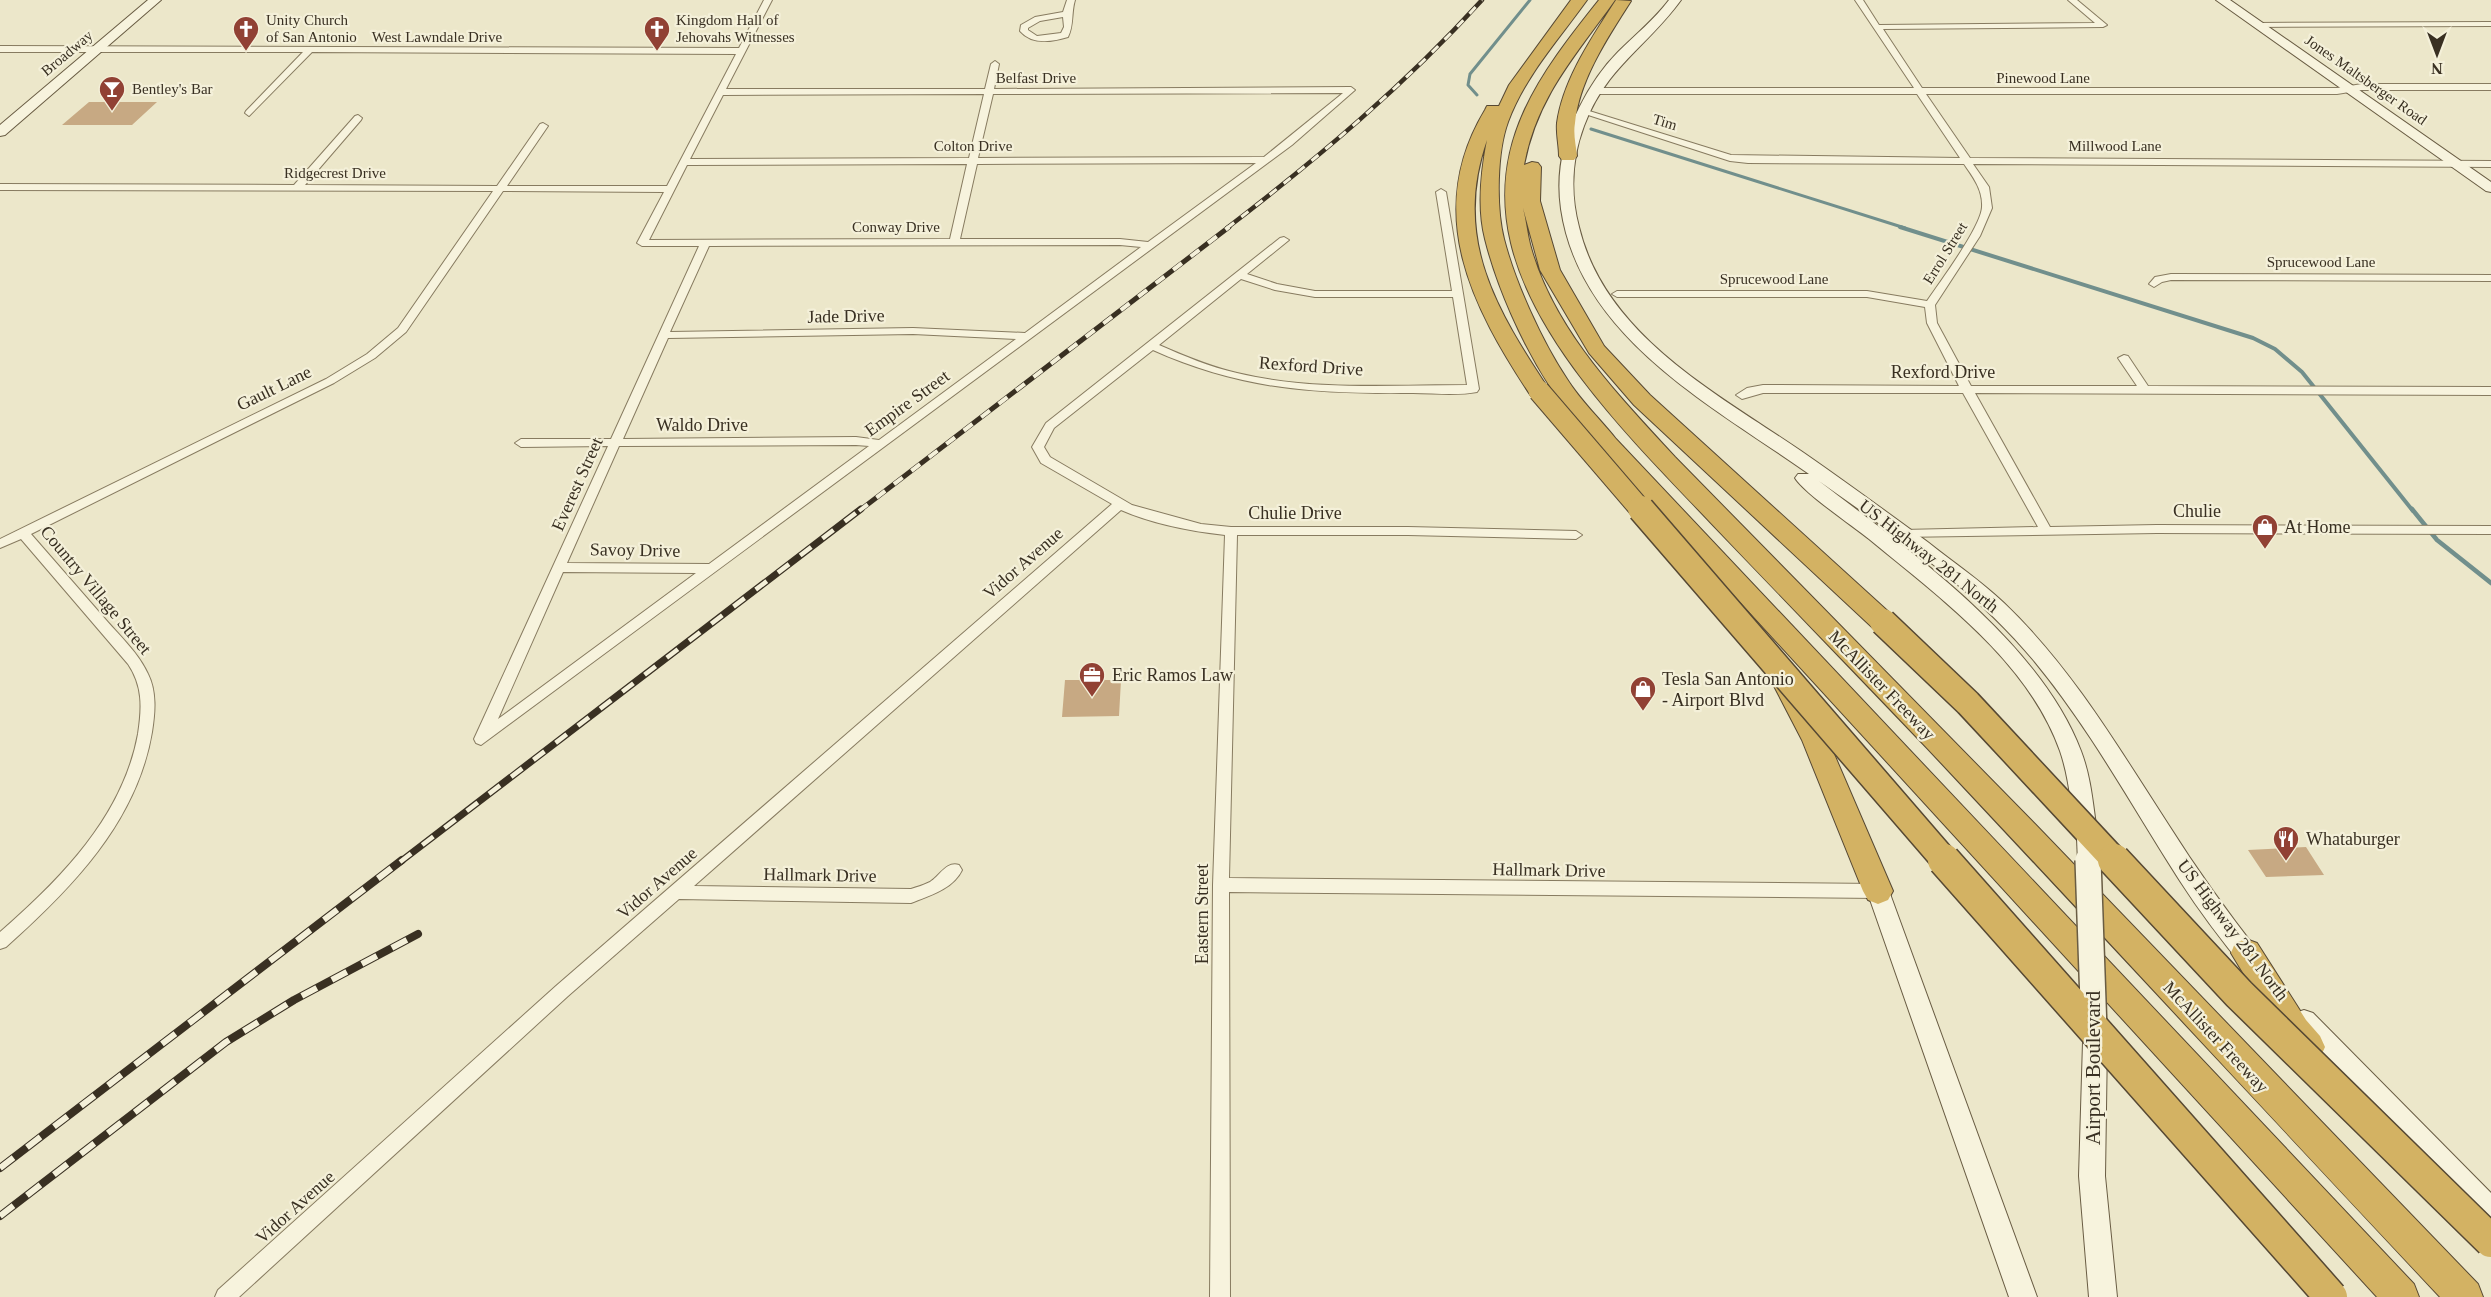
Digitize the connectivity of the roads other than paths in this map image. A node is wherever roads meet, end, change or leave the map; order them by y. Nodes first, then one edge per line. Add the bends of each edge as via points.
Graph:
1 (155, 0) edge
2 (768, 0) edge
3 (1071, 0) edge
4 (1579, 0) edge
5 (1607, 0) edge
6 (1624, 0) edge
7 (1675, 0) edge
8 (1859, 0) edge
9 (2072, 0) edge
10 (2222, 0) edge
11 (1067, 14) junction
12 (2491, 24) edge
13 (2256, 25) junction
14 (1877, 27) junction
15 (1581, 33) junction
16 (0, 49) edge
17 (98, 49) junction
18 (310, 50) junction
19 (741, 51) junction
20 (995, 64) dead end
21 (1523, 77) junction
22 (2491, 87) edge
23 (2350, 89) junction
24 (1351, 90) joint
25 (1594, 91) junction
26 (721, 92) junction
27 (988, 92) junction
28 (1919, 92) junction
29 (1583, 112) junction
30 (249, 113) dead end
31 (358, 118) dead end
32 (543, 126) dead end
33 (0, 132) edge
34 (1568, 156) junction
35 (973, 160) junction
36 (1263, 160) junction
37 (1738, 160) joint
38 (1967, 160) junction
39 (684, 162) junction
40 (2457, 164) junction
41 (2491, 164) edge
42 (0, 187) edge
43 (297, 188) junction
44 (2491, 188) edge
45 (500, 189) junction
46 (670, 189) junction
47 (1441, 192) dead end
48 (1284, 240) dead end
49 (954, 242) junction
50 (705, 243) junction
51 (1150, 245) junction
52 (1239, 275) junction
53 (2491, 278) edge
54 (2154, 284) dead end
55 (1457, 294) junction
56 (1617, 294) dead end
57 (1930, 305) junction
58 (664, 334) junction
59 (1029, 336) junction
60 (1153, 346) junction
61 (2124, 358) dead end
62 (1967, 390) junction
63 (2145, 390) junction
64 (2491, 391) edge
65 (1742, 395) dead end
66 (1720, 407) junction
67 (521, 443) dead end
68 (615, 443) junction
69 (882, 444) junction
70 (1120, 504) junction
71 (2046, 530) junction
72 (2491, 530) edge
73 (1231, 531) junction
74 (1690, 531) junction
75 (23, 533) junction
76 (1904, 534) junction
77 (1576, 535) dead end
78 (0, 544) edge
79 (559, 567) junction
80 (710, 569) junction
81 (481, 739) joint
82 (954, 870) dead end
83 (1221, 885) junction
84 (1878, 891) junction
85 (676, 892) junction
86 (0, 942) edge
87 (2246, 953) junction
88 (2491, 1212) edge
89 (2491, 1241) edge
90 (2491, 1259) edge
91 (225, 1297) edge
92 (1220, 1297) edge
93 (2023, 1297) edge
94 (2103, 1297) edge
95 (2331, 1297) edge
96 (2401, 1297) edge
97 (2465, 1297) edge

1 - 17 main road, Broadway
2 - 19 street
3 - 11 street
4 - 21 highway, McAllister Freeway
5 - 15 highway, McAllister Freeway
6 - 34 highway via 1572,102 1566,122
7 - 25 main road, US Highway 281 North via 1613,64
8 - 14 street, Errol Street
9 - 14 street via 2103,25
10 - 13 main road, Jones Maltsberger Road
11 - 11 street via 1067,32 1062,36 1032,37 1024,31 1024,27 1038,19
12 - 13 street
13 - 23 main road, Jones Maltsberger Road
14 - 28 street, Errol Street
15 - 89 highway, bridge via 1533,142 1531,201 1550,270 1596,349 1642,400 1968,703 2239,994
15 - 97 highway, McAllister Freeway via 1531,108 1516,150 1513,206 1521,245 1560,332 1666,460
16 - 17 street, West Lawndale Drive
17 - 18 street, West Lawndale Drive
17 - 33 main road, Broadway
18 - 19 street, West Lawndale Drive
18 - 30 street
19 - 26 street
20 - 27 street
21 - 74 highway, McAllister Freeway via 1499,123 1492,159 1494,238 1508,283 1558,382 1608,444
21 - 95 highway, bridge via 1502,97 1482,129 1472,157 1466,204 1468,252 1482,296 1515,356 1539,391 1878,785
22 - 23 street, Pinewood Lane
23 - 28 street, Pinewood Lane
23 - 40 main road, Jones Maltsberger Road
24 - 27 street, Belfast Drive
24 - 36 street, Empire Street
25 - 28 street, Pinewood Lane
25 - 29 main road, US Highway 281 North
26 - 27 street, Belfast Drive
26 - 39 street
27 - 35 street
28 - 38 street, Errol Street
29 - 34 main road, US Highway 281 North
29 - 37 street, Tim
31 - 43 street
32 - 45 street, Gault Lane
34 - 66 main road, US Highway 281 North via 1569,222 1601,295 1653,354
35 - 36 street, Colton Drive
35 - 39 street, Colton Drive
35 - 49 street
36 - 51 street, Empire Street
37 - 38 street, Millwood Lane
38 - 40 street, Millwood Lane
38 - 57 street, Errol Street via 1984,187 1987,208 1975,236
39 - 46 street
40 - 41 street, Millwood Lane
40 - 44 main road, Jones Maltsberger Road
42 - 43 street, Ridgecrest Drive
43 - 45 street, Ridgecrest Drive
45 - 46 street, Ridgecrest Drive
45 - 75 street, Gault Lane via 409,322 371,356 330,381
46 - 50 street, Conway Drive via 642,243
47 - 55 street
48 - 52 street
49 - 50 street, Conway Drive
49 - 51 street, Conway Drive
50 - 58 street, Everest Street
51 - 59 street, Empire Street
52 - 55 street via 1282,289 1315,294
52 - 60 street
53 - 54 street, Sprucewood Lane via 2171,277
55 - 60 street, Rexford Drive via 1473,389 1278,384 1206,369
56 - 57 street, Sprucewood Lane via 1867,294
57 - 62 street, Errol Street via 1932,323
58 - 59 street, Jade Drive via 913,331
58 - 68 street, Everest Street
59 - 69 street, Empire Street
60 - 70 street, Chulie Drive via 1050,426 1038,447 1053,467
61 - 63 street
62 - 63 street, Rexford Drive
62 - 65 street, Rexford Drive via 1763,389
62 - 71 street, Errol Street
63 - 64 street, Rexford Drive
66 - 76 main road, US Highway 281 North
66 - 94 main road, Airport Boulevard, bridge via 1767,450 1955,601 2030,678 2049,706 2070,751 2087,838 2095,1042 2092,1176
67 - 68 street, Waldo Drive
68 - 69 street, Waldo Drive
68 - 79 street, Everest Street
69 - 80 street, Empire Street
70 - 73 street, Chulie Drive via 1175,523
70 - 85 street, Vidor Avenue
71 - 72 street, Chulie
71 - 76 street, Chulie
73 - 77 street, Chulie Drive
73 - 83 street, Eastern Street
74 - 84 highway via 1744,611 1815,741
74 - 96 highway, McAllister Freeway
75 - 78 street, Gault Lane
75 - 86 street, Country Village Street via 133,660 145,681 148,710 138,766 104,832 44,903
76 - 87 main road, US Highway 281 North via 2004,614 2057,674 2196,887
79 - 80 street, Savoy Drive
79 - 81 street, Everest Street
80 - 81 street, Empire Street
82 - 85 street, Hallmark Drive via 936,886 911,896
83 - 84 street, Hallmark Drive
83 - 92 street, Eastern Street
84 - 93 main road
85 - 91 street, Vidor Avenue
87 - 88 main road, US Highway 281 North via 2304,1022
87 - 90 highway via 2295,1030

